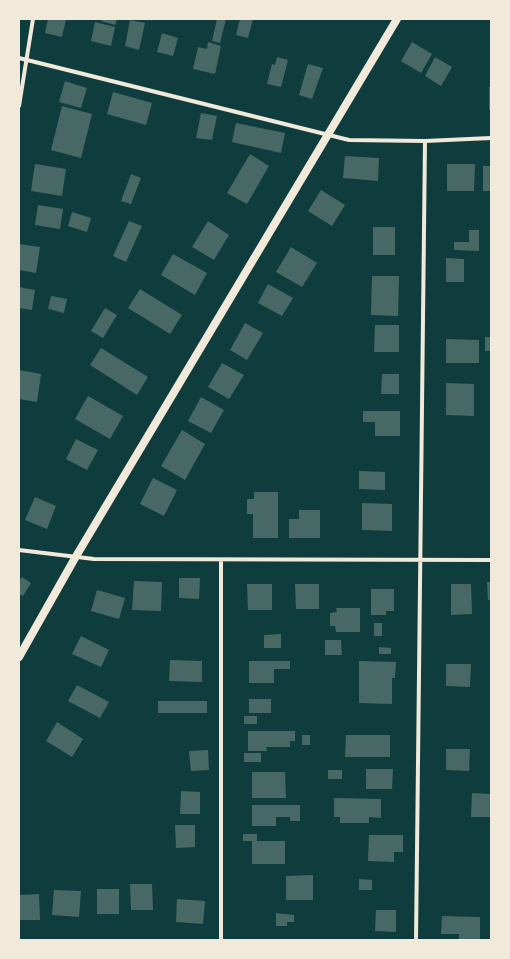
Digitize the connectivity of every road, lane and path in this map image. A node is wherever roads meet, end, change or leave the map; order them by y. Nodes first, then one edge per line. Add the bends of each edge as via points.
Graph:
1 (33, 19) edge
2 (397, 19) edge
3 (19, 58) edge
4 (27, 60) junction
5 (19, 106) edge
6 (327, 134) junction
7 (491, 138) edge
8 (426, 141) junction
9 (19, 550) edge
10 (75, 558) junction
11 (221, 560) junction
12 (421, 560) junction
13 (491, 560) edge
14 (19, 657) edge
15 (221, 940) edge
16 (416, 940) edge

1 - 4 street
2 - 6 main road
3 - 4 street
4 - 5 street
4 - 6 street
6 - 8 street via 349,140
6 - 10 main road
7 - 8 street
8 - 12 street
9 - 10 street
10 - 11 street
10 - 14 main road
11 - 12 street
11 - 15 street
12 - 13 street
12 - 16 street

